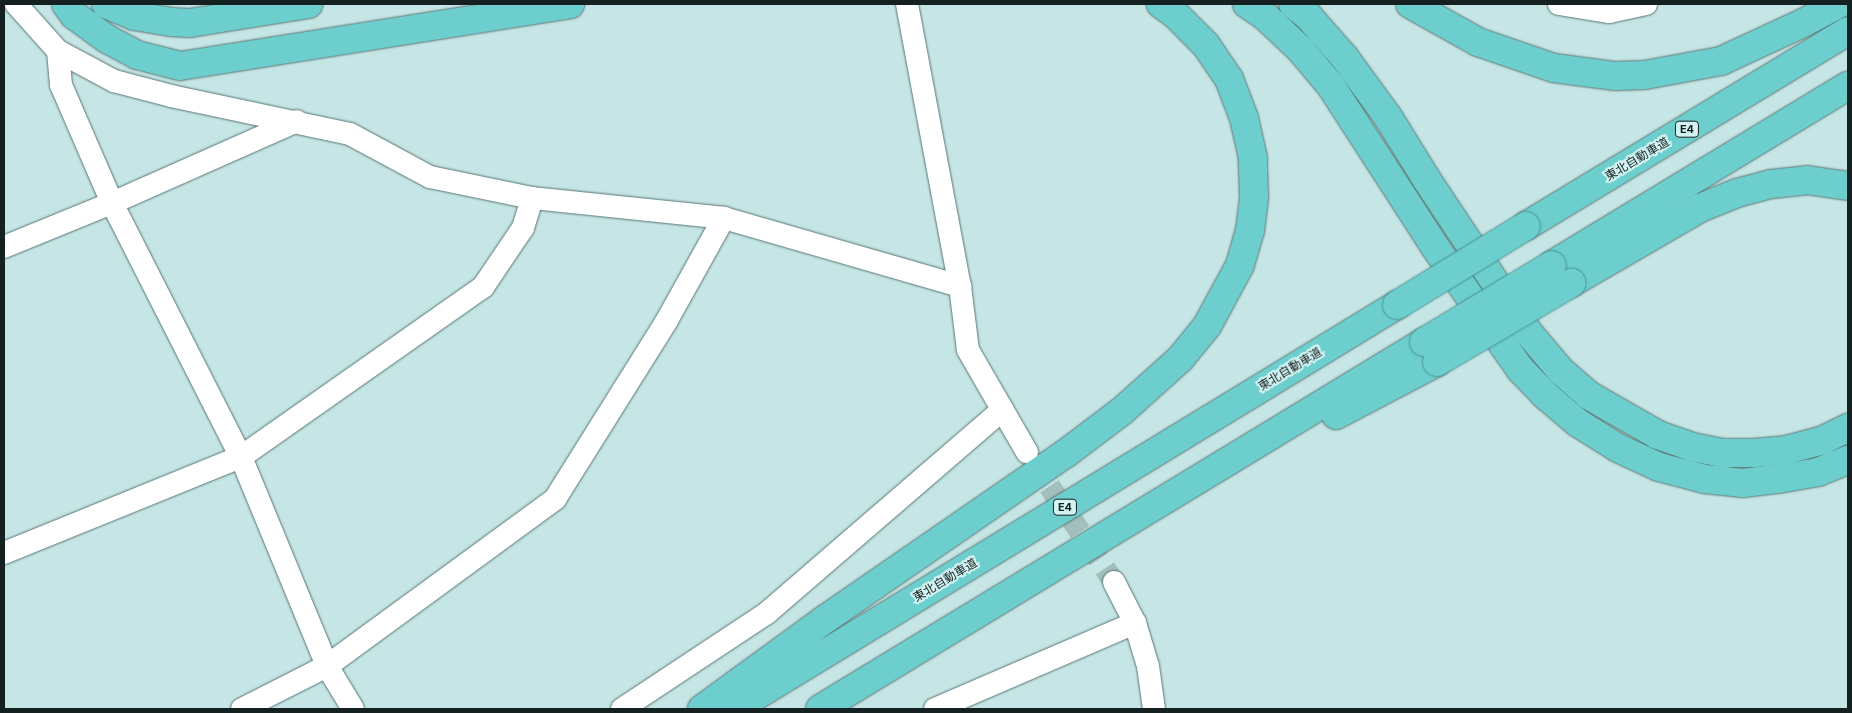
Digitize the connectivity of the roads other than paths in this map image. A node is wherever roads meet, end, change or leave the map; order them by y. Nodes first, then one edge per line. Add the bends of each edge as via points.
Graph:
1 (16, 4) edge
2 (66, 4) edge
3 (106, 4) edge
4 (308, 4) edge
5 (570, 4) edge
6 (907, 4) edge
7 (1161, 4) edge
8 (1247, 4) edge
9 (1293, 4) edge
10 (1410, 4) edge
11 (1559, 4) edge
12 (1646, 4) edge
13 (1838, 4) edge
14 (1848, 32) edge
15 (58, 51) junction
16 (1848, 86) edge
17 (297, 121) junction
18 (1848, 186) edge
19 (532, 198) junction
20 (112, 203) junction
21 (724, 218) junction
22 (4, 247) edge
23 (1561, 274) junction
24 (960, 286) junction
25 (1002, 410) junction
26 (1848, 428) edge
27 (1027, 452) tunnel mouth
28 (241, 457) junction
29 (1848, 460) edge
30 (4, 553) edge
31 (1114, 582) tunnel mouth
32 (1135, 623) junction
33 (327, 666) junction
34 (242, 709) edge
35 (353, 709) edge
36 (622, 709) edge
37 (702, 709) edge
38 (734, 709) edge
39 (820, 709) edge
40 (935, 709) edge
41 (1154, 709) edge

1 - 15 street
2 - 5 highway via 107,39 137,54 180,66
3 - 4 highway via 134,16 190,23
6 - 24 street
7 - 37 highway via 1206,45 1229,79 1244,118 1253,158 1254,196 1250,232 1240,265 1207,326 1180,359 1122,411
8 - 29 highway via 1300,49 1331,86 1435,247 1504,346 1539,389 1578,423 1618,448 1659,467 1705,479 1743,483 1778,479 1818,472
9 - 26 highway via 1309,17 1345,58 1388,118 1528,332 1561,370 1590,396 1658,435 1722,453 1786,450 1823,440
10 - 13 highway via 1478,42 1554,68 1615,76 1645,75 1721,61
11 - 12 street via 1609,12
14 - 38 highway, 東北自動車道 / E4, bridge
15 - 17 street via 114,81
15 - 20 street via 61,86
16 - 23 highway
17 - 19 street via 350,134 430,177
17 - 20 street
18 - 23 highway via 1807,180 1771,184 1738,193
19 - 21 street
19 - 28 street via 523,228 483,287
20 - 22 street
20 - 28 street
21 - 24 street
21 - 33 street via 666,322 555,499
23 - 39 highway, bridge via 1430,352 1104,535
24 - 25 street via 968,350
25 - 27 street
25 - 36 street via 767,613
28 - 30 street
28 - 33 street
31 - 32 street
32 - 40 street
32 - 41 street via 1148,666
33 - 34 street
33 - 35 street

